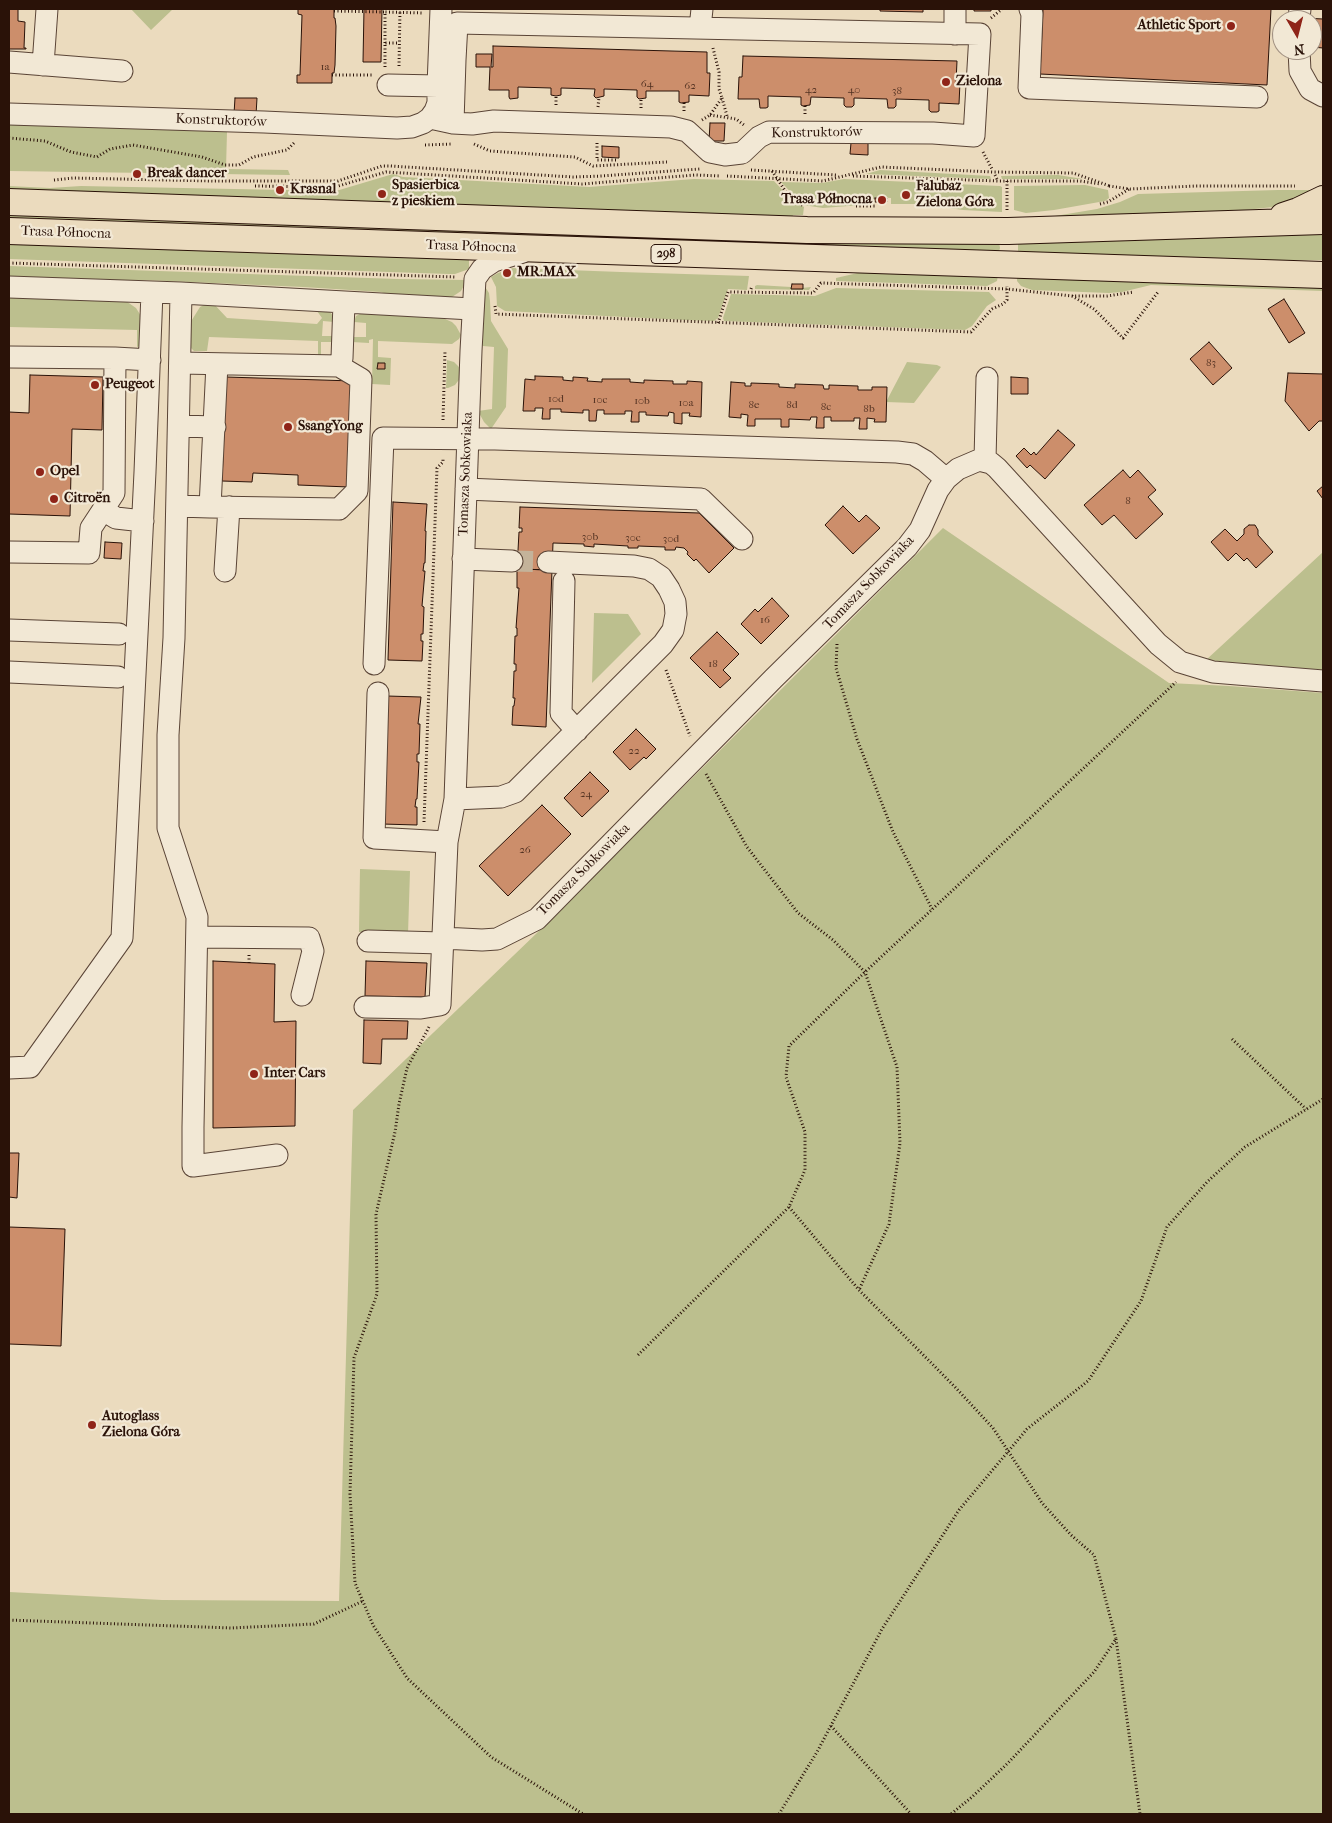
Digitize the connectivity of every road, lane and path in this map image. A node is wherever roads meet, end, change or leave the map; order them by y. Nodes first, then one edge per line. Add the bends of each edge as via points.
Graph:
1 (48, 9) edge
2 (441, 9) edge
3 (955, 9) edge
4 (1030, 9) edge
5 (334, 11) dead end
6 (400, 11) edge
7 (385, 12) junction
8 (482, 16) edge
9 (703, 22) edge
10 (955, 34) junction
11 (385, 43) junction
12 (399, 43) junction
13 (447, 60) junction
14 (1299, 60) edge
15 (9, 62) edge
16 (43, 65) junction
17 (122, 71) dead end
18 (332, 75) dead end
19 (387, 79) junction
20 (438, 86) junction
21 (1323, 96) edge
22 (1257, 97) dead end
23 (722, 98) junction
24 (9, 114) edge
25 (710, 115) junction
26 (727, 116) junction
27 (430, 118) junction
28 (736, 119) dead end
29 (453, 123) junction
30 (598, 124) junction
31 (687, 131) junction
32 (295, 134) junction
33 (9, 138) edge
34 (472, 143) dead end
35 (285, 144) dead end
36 (456, 144) dead end
37 (421, 145) dead end
38 (980, 145) dead end
39 (597, 152) junction
40 (602, 152) dead end
41 (618, 160) dead end
42 (667, 162) dead end
43 (701, 168) dead end
44 (992, 169) dead end
45 (745, 170) dead end
46 (771, 170) junction
47 (836, 175) dead end
48 (995, 175) dead end
49 (853, 176) dead end
50 (777, 178) junction
51 (53, 180) dead end
52 (998, 181) junction
53 (1007, 181) junction
54 (213, 186) dead end
55 (233, 186) dead end
56 (252, 186) dead end
57 (1110, 186) junction
58 (1313, 193) edge
59 (9, 202) edge
60 (848, 206) dead end
61 (883, 206) dead end
62 (810, 207) dead end
63 (1007, 210) dead end
64 (1323, 221) edge
65 (1261, 223) junction
66 (9, 231) edge
67 (533, 250) junction
68 (9, 263) edge
69 (1323, 275) edge
70 (475, 279) junction
71 (9, 286) edge
72 (1161, 288) dead end
73 (152, 292) junction
74 (181, 293) junction
75 (1072, 296) dead end
76 (344, 303) junction
77 (472, 309) junction
78 (718, 323) junction
79 (445, 350) dead end
80 (9, 356) edge
81 (115, 358) junction
82 (150, 360) junction
83 (180, 363) junction
84 (217, 364) junction
85 (339, 366) junction
86 (987, 378) dead end
87 (179, 426) junction
88 (214, 426) junction
89 (443, 438) junction
90 (468, 439) junction
91 (985, 460) junction
92 (946, 479) junction
93 (466, 489) junction
94 (177, 506) junction
95 (219, 507) junction
96 (103, 510) junction
97 (143, 521) junction
98 (742, 539) dead end
99 (9, 552) edge
100 (464, 559) junction
101 (512, 561) tunnel mouth
102 (548, 562) tunnel mouth
103 (225, 571) dead end
104 (564, 581) dead end
105 (838, 616) junction
106 (9, 630) edge
107 (119, 634) dead end
108 (656, 651) junction
109 (374, 664) dead end
110 (1193, 666) junction
111 (9, 672) edge
112 (118, 677) dead end
113 (1323, 681) edge
114 (378, 693) dead end
115 (577, 731) junction
116 (696, 757) junction
117 (455, 800) junction
118 (424, 840) junction
119 (447, 842) junction
120 (932, 909) junction
121 (197, 937) junction
122 (442, 940) junction
123 (368, 941) dead end
124 (865, 972) junction
125 (302, 995) dead end
126 (440, 1005) junction
127 (365, 1007) dead end
128 (1232, 1039) dead end
129 (9, 1068) edge
130 (1323, 1098) edge
131 (1306, 1109) junction
132 (277, 1155) dead end
133 (788, 1207) junction
134 (859, 1290) junction
135 (638, 1355) dead end
136 (1008, 1452) junction
137 (363, 1601) junction
138 (9, 1620) edge
139 (1116, 1640) junction
140 (831, 1726) junction
141 (583, 1814) edge
142 (779, 1814) edge
143 (911, 1814) edge
144 (951, 1814) edge
145 (1140, 1814) edge

1 - 16 street
2 - 13 street
3 - 10 street
4 - 22 street via 1029,88
5 - 7 path
6 - 7 path
6 - 12 path
7 - 11 path
8 - 9 street, Konstruktorów
8 - 13 street, Konstruktorów via 456,23
9 - 10 street, Konstruktorów
9 - 23 path via 719,72
10 - 31 street, Konstruktorów via 980,34 974,136 769,132 742,153 724,155 710,152
11 - 12 path
11 - 19 path
12 - 19 path
13 - 20 street
13 - 29 street
14 - 21 street via 1300,71 1310,89
15 - 16 street
16 - 17 street
18 - 19 path
19 - 20 street
20 - 27 street via 438,103
23 - 25 path
23 - 26 path
24 - 32 street, Konstruktorów via 264,122
25 - 26 path
25 - 31 path
26 - 28 path
27 - 29 street
27 - 32 street, Konstruktorów via 412,127
29 - 30 street
30 - 31 street via 671,126
30 - 39 path
32 - 33 path via 287,150 253,157 239,165 225,165 202,157 133,145 110,149 98,157 71,152 45,141
32 - 35 path
34 - 42 path via 490,151 575,157 593,166
36 - 37 path
38 - 44 path
39 - 40 path
39 - 41 path via 597,160
43 - 51 path via 573,177 382,166 338,181
45 - 46 path
46 - 47 path
46 - 50 path
48 - 52 path
49 - 52 path
50 - 56 path via 694,176 582,184 386,172 335,188
50 - 57 path via 823,181 881,167 1073,173
50 - 62 path via 796,202
52 - 53 path
53 - 57 path via 1080,181
53 - 63 path
54 - 55 path
57 - 58 path via 1130,189 1196,186
58 - 65 main road via 1298,211
59 - 65 main road, Trasa Północna / 298 via 807,230 1008,231
60 - 61 path
64 - 65 main road, Trasa Północna / 298
66 - 67 main road, Trasa Północna / 298
67 - 69 main road, Trasa Północna / 298
67 - 70 street via 494,261
68 - 70 path
70 - 77 street, Tomasza Sobkowiaka
70 - 78 path via 487,280 492,289 496,314
71 - 73 street
72 - 75 path via 1123,338 1094,309
73 - 74 street
73 - 82 street
74 - 76 street
74 - 83 street
76 - 77 street
76 - 85 street
77 - 90 street, Tomasza Sobkowiaka
78 - 78 path via 970,332 992,309 1007,300 1007,289 821,283 813,293 728,292
79 - 89 path
80 - 81 street
81 - 82 street
81 - 96 street via 114,493
82 - 97 street
83 - 84 street
83 - 87 street
84 - 85 street
84 - 88 street
85 - 95 street via 361,379 357,491 339,509
86 - 91 street
87 - 88 street
87 - 94 street
88 - 95 street
89 - 90 street
89 - 109 street via 383,438
89 - 118 path via 443,462 437,468
90 - 92 street via 897,452 913,454
90 - 93 street, Tomasza Sobkowiaka
91 - 92 street, Tomasza Sobkowiaka via 958,469
91 - 110 street via 997,468 1158,644 1180,662
92 - 105 street, Tomasza Sobkowiaka via 920,530 907,547
93 - 98 street via 702,499
93 - 100 street, Tomasza Sobkowiaka
94 - 95 street
94 - 121 street via 168,735 168,828 198,917
95 - 103 street
96 - 97 street via 116,518
96 - 99 street via 91,528 89,554
97 - 129 street via 122,938 30,1067
100 - 101 street
100 - 117 street, Tomasza Sobkowiaka
102 - 108 street via 634,566 649,568 661,577 675,602 676,614 672,630
104 - 115 street via 561,713
105 - 116 street, Tomasza Sobkowiaka
105 - 120 path via 836,668 857,739 894,832
106 - 107 street
108 - 115 street
108 - 116 path via 664,664
110 - 113 street via 1213,672
110 - 120 path
111 - 112 street
114 - 118 street via 374,838
115 - 117 street via 515,792 501,798
116 - 122 street, Tomasza Sobkowiaka via 537,919 498,939
116 - 124 path via 747,847 798,913 833,940
117 - 119 street, Tomasza Sobkowiaka
118 - 119 street
119 - 122 street, Tomasza Sobkowiaka
120 - 124 path
121 - 125 street via 309,938 314,951
121 - 132 street via 193,1166
122 - 123 street
122 - 126 street, Tomasza Sobkowiaka
124 - 133 path via 789,1046 786,1077 805,1132 804,1170
124 - 134 path via 897,1067 900,1143 889,1224
126 - 127 street
126 - 137 path via 407,1068 376,1214 377,1294 354,1358 350,1494 355,1583
128 - 131 path
130 - 131 path
131 - 136 path via 1245,1147 1207,1182 1167,1227 1141,1301 1088,1381 1027,1429
133 - 134 path
133 - 135 path
134 - 136 path via 993,1428
136 - 139 path via 1042,1503 1094,1555
136 - 140 path via 943,1534 882,1629
137 - 138 path via 314,1624 231,1628
137 - 141 path via 372,1625 407,1678 492,1757
139 - 144 path via 1094,1672 1008,1763
139 - 145 path
140 - 142 path
140 - 143 path

